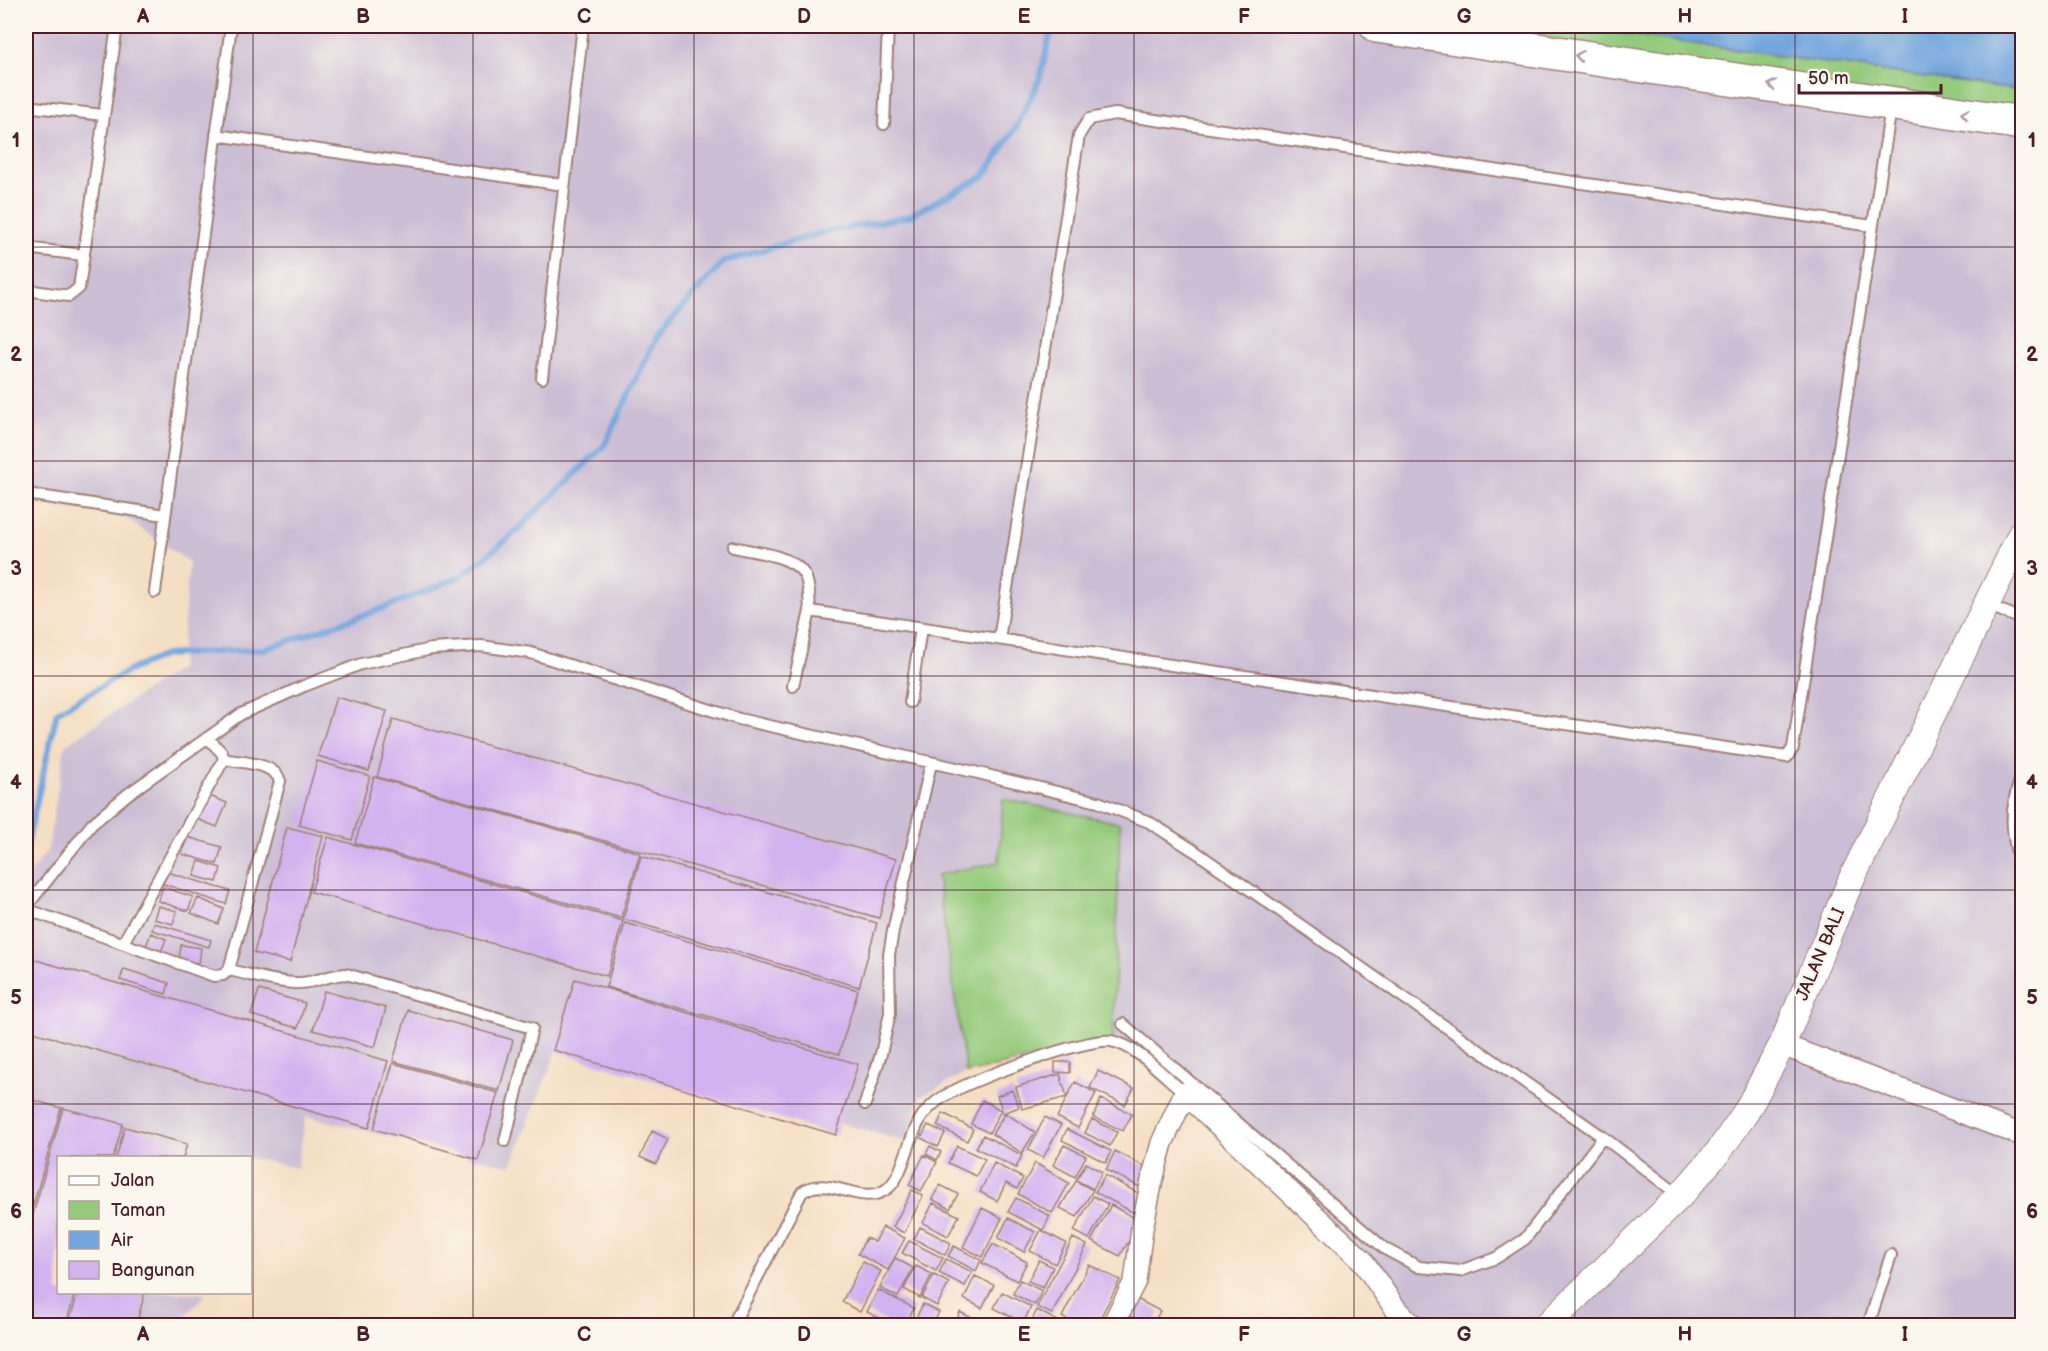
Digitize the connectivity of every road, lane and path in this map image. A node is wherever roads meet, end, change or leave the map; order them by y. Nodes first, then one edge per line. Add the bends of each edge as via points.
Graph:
1 (117, 26) edge
2 (231, 26) edge
3 (583, 26) edge
4 (888, 26) edge
5 (1377, 26) edge
6 (1892, 103) junction
7 (26, 106) edge
8 (103, 115) junction
9 (2022, 123) edge
10 (884, 124) dead end
11 (216, 135) junction
12 (564, 185) junction
13 (1872, 226) junction
14 (26, 248) edge
15 (83, 255) junction
16 (26, 290) edge
17 (542, 378) dead end
18 (26, 494) edge
19 (165, 515) junction
20 (2022, 532) edge
21 (733, 547) dead end
22 (155, 592) dead end
23 (1987, 605) junction
24 (810, 611) junction
25 (2022, 619) edge
26 (921, 628) junction
27 (999, 639) junction
28 (793, 686) dead end
29 (910, 702) dead end
30 (208, 738) junction
31 (224, 759) junction
32 (931, 763) junction
33 (2022, 776) edge
34 (2022, 870) edge
35 (26, 908) edge
36 (123, 943) junction
37 (229, 970) junction
38 (1123, 1024) dead end
39 (1782, 1045) junction
40 (1185, 1094) junction
41 (865, 1104) dead end
42 (2022, 1136) edge
43 (1603, 1137) junction
44 (505, 1141) dead end
45 (1680, 1196) junction
46 (1891, 1255) dead end
47 (732, 1326) edge
48 (1112, 1326) edge
49 (1413, 1326) edge
50 (1546, 1326) edge
51 (1868, 1326) edge

1 - 8 lane
2 - 11 lane
3 - 12 lane
4 - 10 lane
6 -> 5 main road
9 -> 6 main road
6 - 13 lane
7 - 8 lane
8 - 15 lane
11 - 12 lane
11 - 19 lane
12 - 17 lane
13 - 27 lane via 1115,114 1089,119 1079,135
13 - 27 lane via 1793,748 1787,757
14 - 15 lane
15 - 16 lane via 75,293 69,296
18 - 19 lane
19 - 22 lane
20 - 23 street, JALAN BALI
21 - 24 lane via 797,565 805,575
23 - 25 lane
23 - 39 street, JALAN BALI via 1852,878
24 - 26 lane
24 - 28 lane
26 - 27 lane
26 - 29 lane
30 - 31 lane
30 - 32 lane via 242,714 361,664 432,649 481,646 531,653 739,719
30 - 35 lane via 92,824
31 - 36 lane
31 - 37 lane via 270,768 280,781
32 - 41 lane via 889,955 890,1013
32 - 43 lane via 1098,802 1149,822
33 - 34 lane via 2016,791 2013,824
35 - 36 lane
36 - 37 lane via 214,976
37 - 44 lane via 297,984 346,974 532,1028
38 - 43 lane via 1385,1249 1419,1267 1460,1271 1496,1258 1525,1239
39 - 42 street
39 - 45 street, JALAN BALI via 1746,1112
40 - 47 lane via 1137,1053 1111,1041 1052,1054 950,1093 923,1115 889,1188 876,1194 862,1194 822,1185 810,1186 802,1192
40 - 48 street via 1162,1143 1154,1172 1135,1281
40 - 49 street via 1362,1260 1395,1308
43 - 45 lane
45 - 50 street, JALAN BALI
46 - 51 lane

